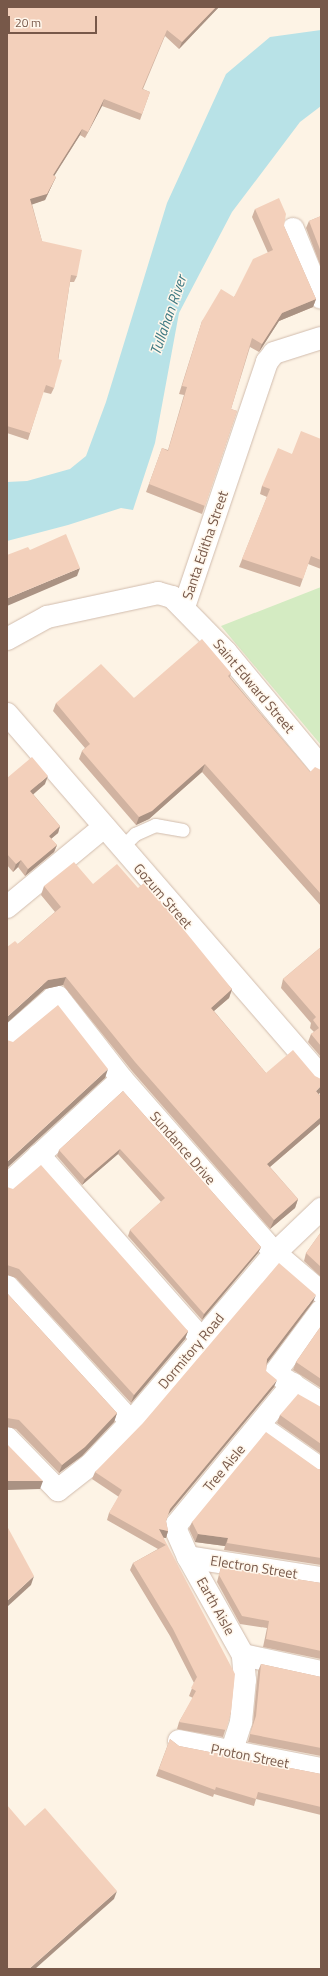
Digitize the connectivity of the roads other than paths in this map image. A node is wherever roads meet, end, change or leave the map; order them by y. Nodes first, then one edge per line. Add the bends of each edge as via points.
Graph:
1 (293, 229) dead end
2 (321, 298) edge
3 (321, 338) edge
4 (184, 607) junction
5 (7, 639) edge
6 (7, 714) edge
7 (321, 768) edge
8 (104, 827) junction
9 (183, 830) dead end
10 (121, 848) junction
11 (7, 907) edge
12 (7, 1038) edge
13 (321, 1076) edge
14 (122, 1079) junction
15 (39, 1155) junction
16 (7, 1185) edge
17 (321, 1209) edge
18 (275, 1253) junction
19 (7, 1286) edge
20 (321, 1292) edge
21 (321, 1311) edge
22 (201, 1338) junction
23 (284, 1378) junction
24 (321, 1403) edge
25 (131, 1422) junction
26 (260, 1425) junction
27 (7, 1438) edge
28 (321, 1467) edge
29 (188, 1557) junction
30 (321, 1578) edge
31 (243, 1655) junction
32 (321, 1672) edge
33 (180, 1741) dead end
34 (231, 1753) junction
35 (321, 1769) edge

1 - 2 street
3 - 4 street, Santa Editha Street via 274,353 267,362
4 - 5 street, Santa Editha Street via 172,597 158,593 47,617
4 - 7 street, Saint Edward Street via 226,652
6 - 8 street, Gozum Street
8 - 10 street, Gozum Street
8 - 11 street
9 - 10 lane via 155,825 135,834
10 - 13 street, Gozum Street
12 - 14 street, Sundance Drive via 53,998 58,998
14 - 15 street
14 - 18 street, Sundance Drive
15 - 16 street
15 - 22 street
17 - 18 street, Dormitory Road
18 - 20 street, Sundance Drive
18 - 22 street, Dormitory Road
19 - 25 street
21 - 23 street, Tree Aisle
22 - 25 street, Dormitory Road
23 - 24 street
23 - 26 street, Tree Aisle
25 - 27 street, Dormitory Road via 90,1465 58,1490
26 - 28 street
26 - 29 street, Tree Aisle via 177,1524 176,1530
29 - 30 street, Electron Street
29 - 31 street, Earth Aisle
31 - 32 street
31 - 34 street via 246,1680 241,1722
33 - 34 street, Proton Street
34 - 35 street, Proton Street

